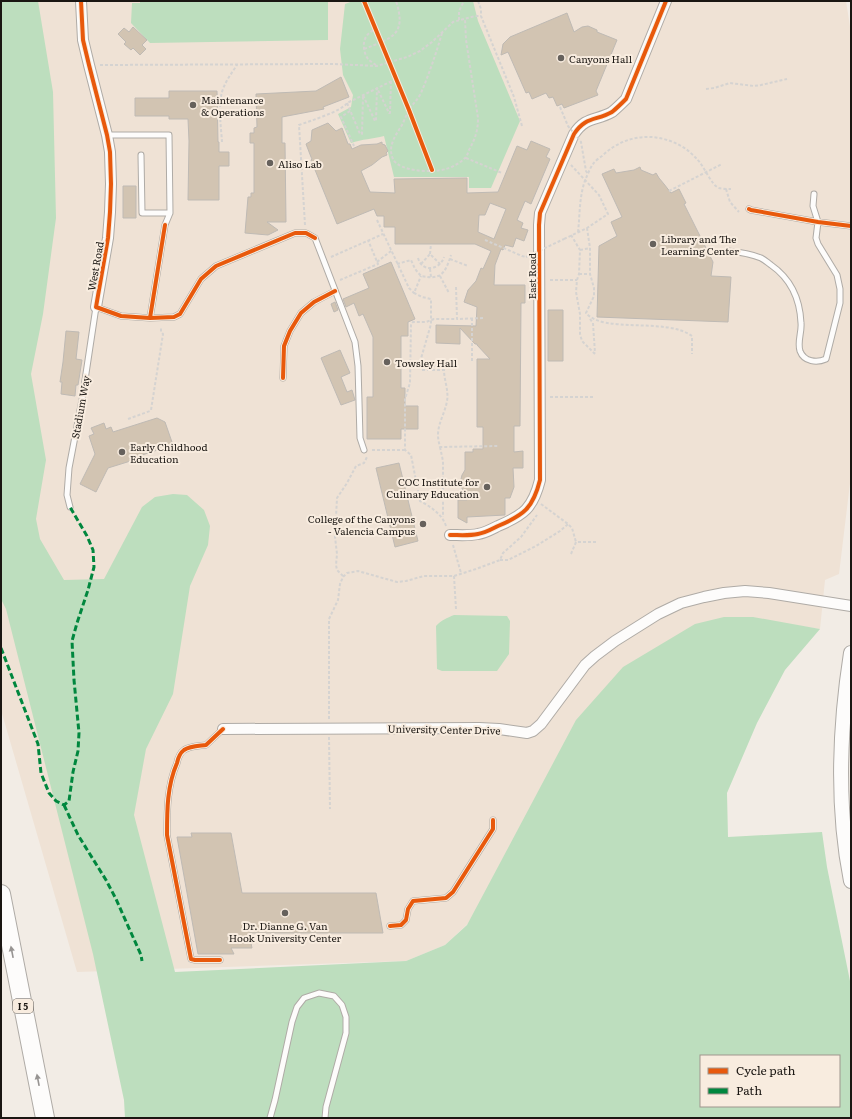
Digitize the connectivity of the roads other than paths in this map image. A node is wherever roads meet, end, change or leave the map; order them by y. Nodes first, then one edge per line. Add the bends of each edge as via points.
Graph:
1 (82, 1) edge
2 (666, 1) edge
3 (107, 135) junction
4 (141, 155) dead end
5 (814, 194) dead end
6 (749, 209) dead end
7 (170, 213) junction
8 (818, 222) junction
9 (851, 226) edge
10 (728, 251) dead end
11 (335, 291) junction
12 (96, 307) junction
13 (150, 318) junction
14 (283, 378) dead end
15 (364, 450) road end
16 (70, 506) dead end
17 (450, 535) road end
18 (851, 606) edge
19 (851, 653) edge
20 (223, 729) joint
21 (493, 820) dead end
22 (851, 881) edge
23 (1, 894) edge
24 (390, 926) dead end
25 (220, 960) dead end
26 (45, 1118) edge
27 (270, 1118) edge
28 (325, 1118) edge

1 - 3 street, West Road via 83,40
2 - 17 street, East Road via 626,99 610,113 578,127 540,213 540,480 536,502 515,519 480,534
3 - 7 lane via 169,135
3 - 12 street, West Road via 110,152 110,212
4 - 7 lane via 142,213
5 - 8 lane via 813,206
6 - 8 lane
7 - 13 lane via 164,225
8 - 9 lane
8 - 10 lane via 816,238 837,275 840,289 840,303 826,359 820,362 813,362 800,352 800,307 793,287 780,271 761,258
11 - 13 lane via 315,238 306,233 295,233 216,266 201,279 180,314 174,317
11 - 14 lane via 314,302 301,313 290,331 284,346
11 - 15 lane via 355,342 360,438
12 - 13 lane via 121,316
12 - 16 lane, Stadium Way via 69,468 67,495
18 - 20 street, University Center Drive via 745,591 680,603 615,641 595,656 585,665 541,724 527,733 479,728
19 - 22 street via 843,711 841,752 843,824
20 - 25 lane via 206,746 185,749 180,755 172,774 167,818 167,835 191,959
21 - 24 lane via 493,829 453,892 446,898 413,901 401,926
26 -> 23 highway, I 5
27 - 28 lane via 297,1007 304,998 319,993 334,996 342,1005 346,1017 346,1033

